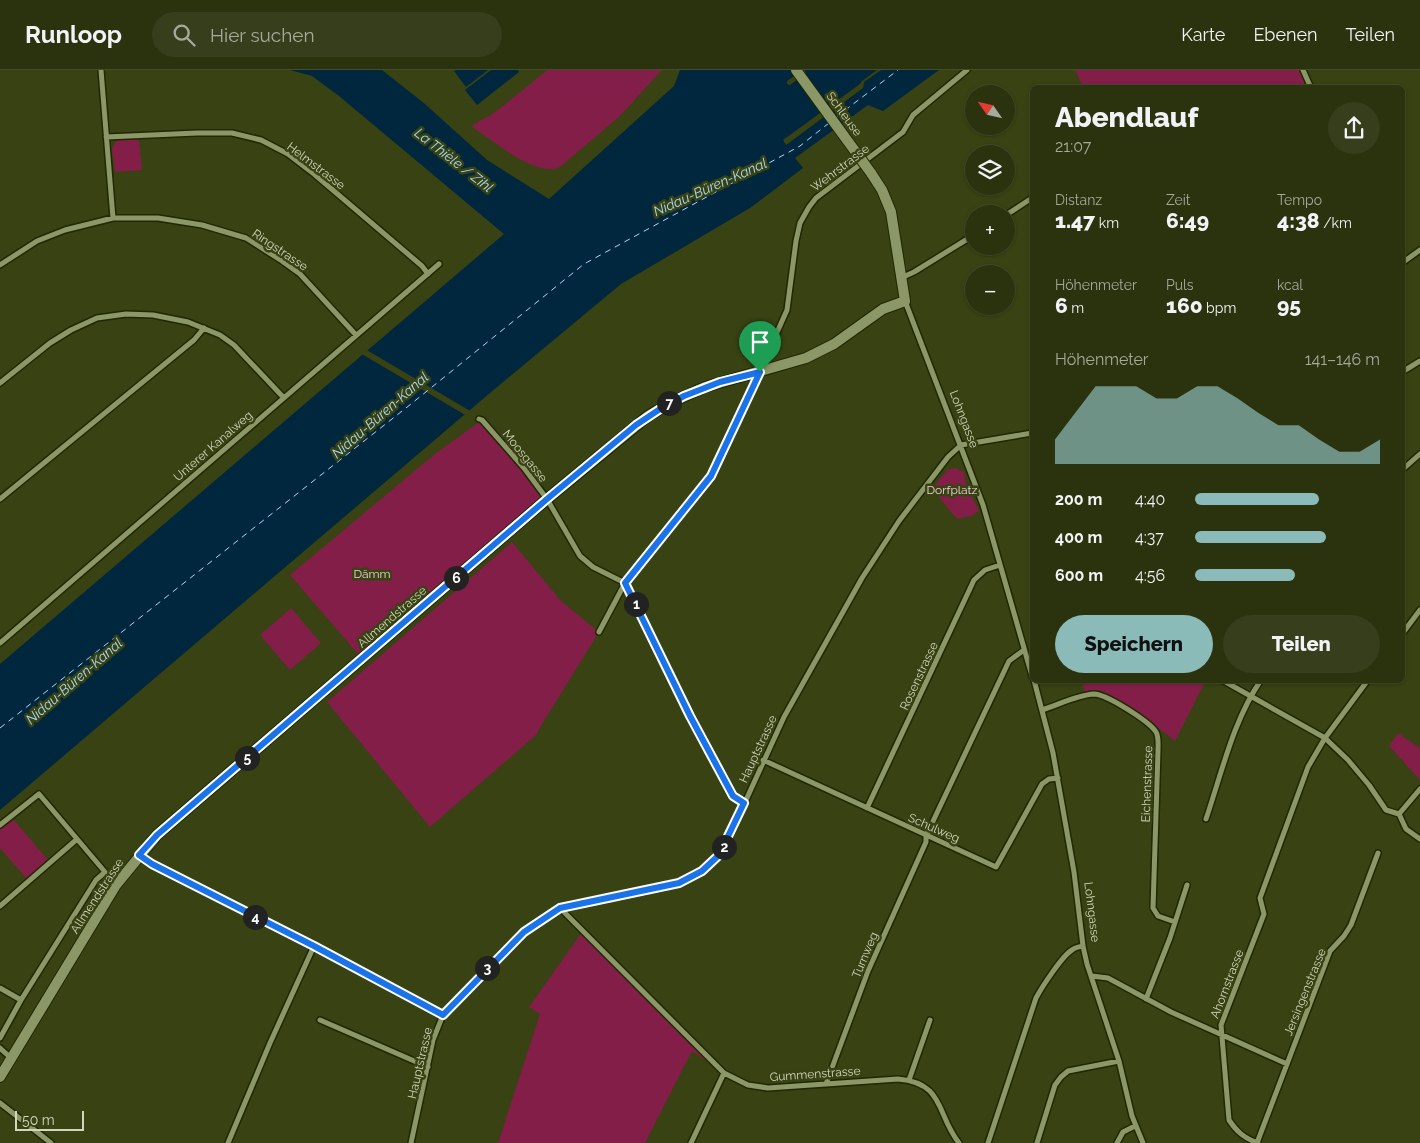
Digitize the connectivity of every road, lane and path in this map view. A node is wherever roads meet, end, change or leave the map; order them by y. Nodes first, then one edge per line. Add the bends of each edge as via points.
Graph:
1 (101, 70) edge
2 (796, 70) edge
3 (967, 70) edge
4 (1303, 70) edge
5 (1310, 85) edge
6 (106, 137) junction
7 (871, 173) joint
8 (1030, 199) edge
9 (1015, 209) edge
10 (113, 218) junction
11 (965, 241) edge
12 (1420, 250) edge
13 (1405, 259) edge
14 (439, 264) dead end
15 (0, 265) edge
16 (428, 274) junction
17 (901, 278) junction
18 (905, 301) junction
19 (204, 328) junction
20 (356, 335) junction
21 (1420, 361) edge
22 (1405, 370) edge
23 (760, 372) junction
24 (0, 383) edge
25 (284, 398) junction
26 (479, 419) dead end
27 (1030, 433) edge
28 (960, 445) junction
29 (1420, 454) edge
30 (1405, 467) edge
31 (547, 499) junction
32 (0, 500) edge
33 (1000, 565) junction
34 (625, 583) junction
35 (1420, 610) edge
36 (1405, 630) edge
37 (599, 632) dead end
38 (0, 643) edge
39 (1024, 650) junction
40 (1030, 670) edge
41 (1035, 683) edge
42 (1227, 683) edge
43 (1259, 683) edge
44 (1366, 683) edge
45 (1250, 696) junction
46 (1042, 710) junction
47 (1324, 738) junction
48 (763, 760) junction
49 (1058, 778) junction
50 (1420, 789) edge
51 (744, 803) junction
52 (867, 808) junction
53 (1399, 814) junction
54 (1206, 819) dead end
55 (0, 825) edge
56 (926, 836) junction
57 (1420, 839) edge
58 (76, 840) junction
59 (1378, 853) dead end
60 (139, 855) junction
61 (104, 873) junction
62 (116, 885) junction
63 (1187, 885) dead end
64 (0, 906) edge
65 (560, 908) junction
66 (1176, 922) junction
67 (314, 946) junction
68 (1083, 946) junction
69 (1092, 976) junction
70 (0, 988) edge
71 (1146, 998) junction
72 (20, 1000) junction
73 (443, 1015) junction
74 (320, 1020) dead end
75 (930, 1020) dead end
76 (1222, 1036) junction
77 (0, 1038) edge
78 (0, 1048) edge
79 (12, 1058) junction
80 (1119, 1061) junction
81 (1287, 1064) junction
82 (428, 1067) junction
83 (724, 1073) junction
84 (0, 1077) edge
85 (909, 1080) junction
86 (826, 1084) junction
87 (0, 1103) edge
88 (1136, 1126) junction
89 (52, 1143) edge
90 (228, 1143) edge
91 (411, 1143) edge
92 (691, 1143) edge
93 (959, 1143) edge
94 (988, 1143) edge
95 (1037, 1143) edge
96 (1117, 1143) edge
97 (1143, 1143) edge
98 (1258, 1143) edge

1 - 6 street
2 - 7 main road, Schleuse, bridge
3 - 23 street, Wehrstrasse via 913,115 903,132 816,198 809,207 800,223 796,241 787,310
4 - 5 street
6 - 10 street
6 - 16 street, Helmstrasse via 232,133 261,140 288,154 314,174
7 - 17 main road, Lohngasse via 891,212
8 - 9 street
10 - 15 street, Ringstrasse via 44,238
10 - 20 street, Ringstrasse via 158,218 202,225 246,238 300,274
11 - 17 street
12 - 13 street
14 - 16 street, Unterer Kanalweg
16 - 20 street, Unterer Kanalweg
17 - 18 main road, Lohngasse
18 - 23 main road, Allmendstrasse via 883,309 824,350
18 - 28 street, Lohngasse
19 - 24 street via 153,315 97,318 50,342
19 - 25 street via 234,345
19 - 32 street via 194,340
20 - 25 street, Unterer Kanalweg
21 - 22 street
23 - 31 main road, Allmendstrasse via 705,387 663,407 636,425
23 - 34 street, Wehrstrasse via 711,476
25 - 38 street, Unterer Kanalweg
26 - 31 street, Moosgasse via 524,468
27 - 28 street
28 - 33 street, Lohngasse via 983,506
28 - 48 street, Hauptstrasse via 913,502 862,578
29 - 30 street
31 - 34 street, Moosgasse via 580,556 593,567
31 - 60 main road, Allmendstrasse via 157,835
33 - 39 street, Lohngasse
33 - 52 street, Rosenstrasse via 985,570 974,580
34 - 37 street, Wehrstrasse
34 - 51 street via 733,796
35 - 36 street
39 - 40 street, Lohngasse
39 - 56 street, Turnweg via 1009,661
41 - 46 street, Lohngasse
42 - 45 street
43 - 45 street
44 - 47 street, Ahornstrasse
45 - 47 street
45 - 54 street
46 - 49 street, Lohngasse
46 - 66 street, Eichenstrasse via 1096,694 1106,697 1155,730 1158,750 1153,908 1158,916
47 - 53 street via 1348,760 1386,810
47 - 76 street, Ahornstrasse via 1308,767 1260,898 1264,914 1222,1025
48 - 51 street, Hauptstrasse
48 - 52 street, Schulweg
49 - 56 street, Schulweg via 1042,784 996,866
49 - 68 street, Lohngasse
50 - 53 street
51 - 65 street, Hauptstrasse via 719,855 702,871 679,883
52 - 56 street, Schulweg
53 - 57 street via 1406,828
55 - 58 street via 39,794
56 - 86 street, Turnweg via 867,974
58 - 61 street
58 - 64 street
59 - 81 street, Jersingenstrasse via 1351,925 1330,951
60 - 62 main road, Allmendstrasse
60 - 67 street
61 - 62 street
61 - 72 street via 96,880
62 - 79 main road, Allmendstrasse
63 - 66 street
65 - 73 street, Hauptstrasse via 524,932
65 - 83 street, Gummenstrasse
66 - 71 street
67 - 73 street
67 - 90 street
68 - 69 street, Lohngasse
68 - 94 street via 1068,954 1036,998
69 - 71 street via 1108,978
69 - 80 street, Lohngasse
70 - 72 street
71 - 76 street
72 - 77 street
73 - 82 street, Hauptstrasse via 433,1040
74 - 82 street
75 - 85 street
76 - 81 street
76 - 98 street, Ahornstrasse via 1229,1120 1245,1138
78 - 79 street
79 - 84 main road, Allmendstrasse
80 - 88 street, Lohngasse
80 - 95 street via 1068,1071 1060,1076
81 - 98 street, Jersingenstrasse
82 - 91 street, Hauptstrasse
83 - 86 street, Gummenstrasse via 748,1085 768,1088
83 - 92 street
85 - 86 street, Gummenstrasse
85 - 93 street, Gummenstrasse via 926,1087 936,1098
87 - 89 street
88 - 96 street via 1123,1132
88 - 97 street, Lohngasse

